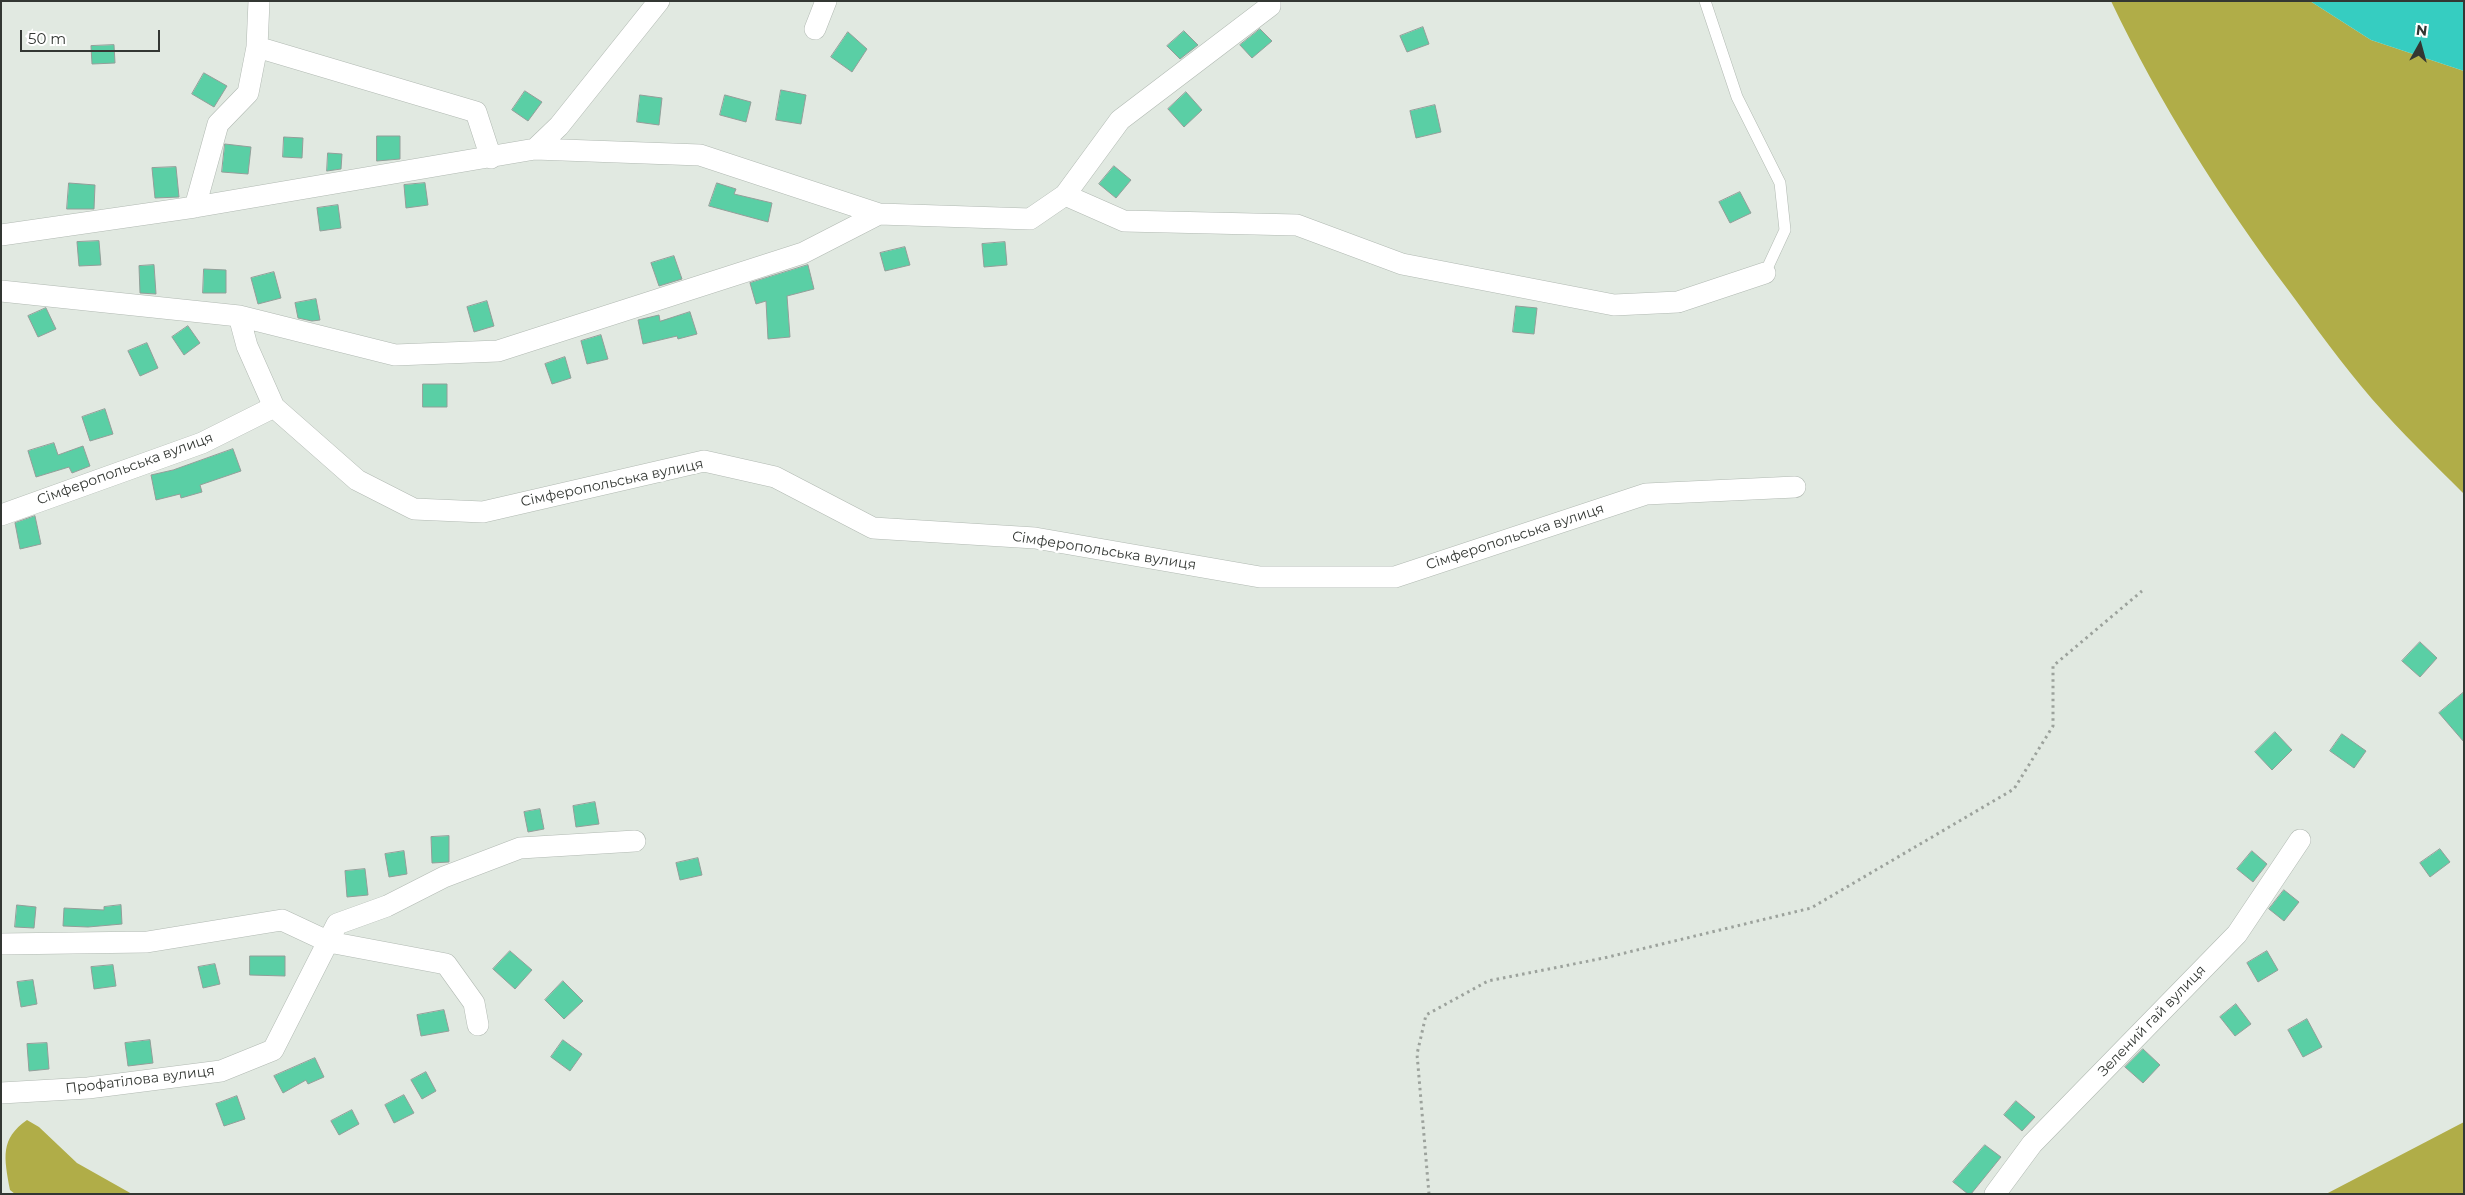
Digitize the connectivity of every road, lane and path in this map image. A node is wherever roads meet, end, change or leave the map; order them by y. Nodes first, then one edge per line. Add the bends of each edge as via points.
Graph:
1 (659, 1) edge
2 (826, 1) edge
3 (1270, 1) edge
4 (1704, 1) edge
5 (255, 2) edge
6 (815, 29) dead end
7 (257, 47) junction
8 (535, 149) junction
9 (491, 158) junction
10 (1065, 195) junction
11 (194, 207) junction
12 (879, 214) junction
13 (1, 235) edge
14 (1765, 273) joint
15 (1, 291) edge
16 (238, 316) junction
17 (274, 407) junction
18 (1795, 486) dead end
19 (1, 515) edge
20 (2142, 591) dead end
21 (2300, 840) dead end
22 (635, 841) dead end
23 (329, 942) junction
24 (1, 944) edge
25 (478, 1025) dead end
26 (1, 1093) edge
27 (1429, 1194) edge
28 (1995, 1194) edge

1 - 8 street via 559,126
2 - 6 street
3 - 10 street via 1270,6 1120,120
4 - 14 lane via 1737,97 1780,183 1785,230
5 - 7 street
7 - 9 street via 476,112
7 - 11 street via 248,93 218,124
8 - 9 street
8 - 12 street via 700,155
9 - 11 street
10 - 12 street via 1030,219
10 - 14 street via 1124,221 1297,225 1402,264 1614,305 1678,302
11 - 13 street
12 - 16 street via 803,253 498,351 395,355
15 - 16 street
16 - 17 street, Сімферопольська вулиця via 247,346
17 - 18 street, Сімферопольська вулиця via 357,480 414,509 483,512 704,461 775,477 873,528 1035,538 1260,577 1395,577 1646,494
17 - 19 street, Сімферопольська вулиця via 202,443
20 - 27 path via 2053,666 2053,726 2014,789 1811,908 1604,958 1488,981 1426,1015 1417,1054
21 - 28 street, Зелений гай вулиця via 2237,934 2032,1144
22 - 23 street, Профатілова вулиця via 520,848 444,878 387,906 337,924
23 - 24 street via 282,920 147,942
23 - 25 street via 446,964 474,1003
23 - 26 street, Профатілова вулиця via 273,1050 221,1071 88,1088

